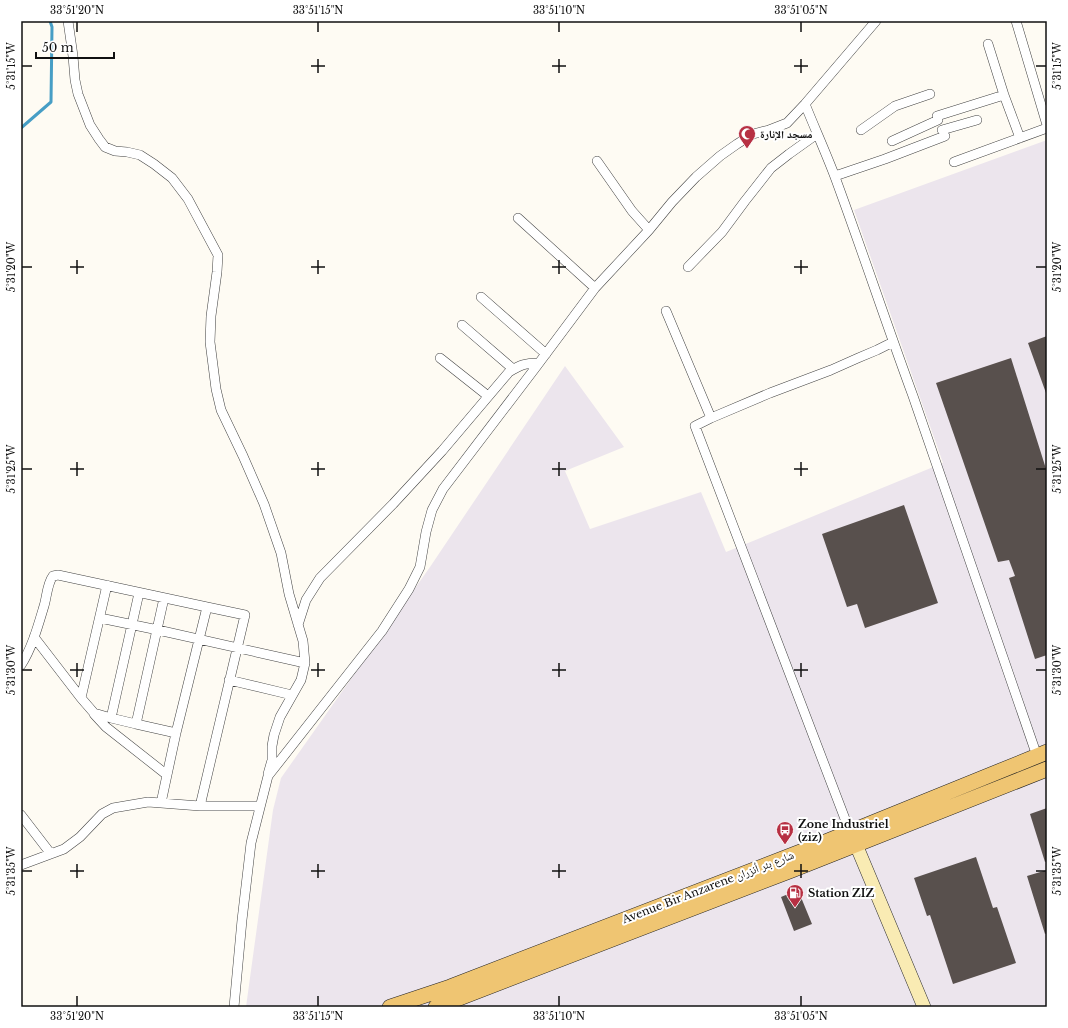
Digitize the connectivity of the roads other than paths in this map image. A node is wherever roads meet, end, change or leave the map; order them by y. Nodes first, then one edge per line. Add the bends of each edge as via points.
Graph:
1 (68, 21) edge
2 (876, 21) edge
3 (1016, 21) edge
4 (988, 44) dead end
5 (930, 94) dead end
6 (1004, 95) junction
7 (805, 104) junction
8 (977, 120) dead end
9 (1047, 127) edge
10 (861, 130) dead end
11 (818, 134) junction
12 (1020, 138) junction
13 (892, 141) dead end
14 (597, 161) dead end
15 (954, 162) dead end
16 (835, 176) junction
17 (518, 218) dead end
18 (649, 230) junction
19 (688, 267) dead end
20 (595, 288) junction
21 (481, 297) dead end
22 (666, 310) dead end
23 (462, 325) dead end
24 (893, 342) junction
25 (546, 354) junction
26 (440, 358) dead end
27 (538, 363) junction
28 (513, 370) junction
29 (488, 396) junction
30 (711, 418) junction
31 (107, 585) junction
32 (139, 593) junction
33 (164, 598) junction
34 (207, 607) junction
35 (100, 618) junction
36 (132, 624) junction
37 (298, 625) junction
38 (158, 630) junction
39 (34, 637) junction
40 (199, 639) junction
41 (237, 648) junction
42 (305, 663) junction
43 (21, 665) edge
44 (229, 680) junction
45 (292, 695) junction
46 (81, 698) junction
47 (94, 713) junction
48 (111, 718) junction
49 (136, 724) junction
50 (176, 733) junction
51 (1042, 754) edge
52 (1047, 769) edge
53 (167, 775) junction
54 (268, 776) junction
55 (161, 803) junction
56 (200, 806) junction
57 (259, 806) junction
58 (21, 814) edge
59 (853, 838) junction
60 (51, 854) junction
61 (21, 865) edge
62 (234, 1007) edge
63 (390, 1007) edge
64 (436, 1007) edge
65 (924, 1007) edge

1 - 37 street via 78,94 90,125 105,147 140,155 172,178 188,199 218,255 210,342 216,389 221,410 264,504 281,553
2 - 7 street
3 - 9 street
4 - 6 street
5 - 10 street via 895,106
6 - 12 street
6 - 13 street via 938,118
7 - 11 street
7 - 18 street via 787,123 753,134 720,156 672,202
8 - 16 street via 885,159
9 - 12 street
11 - 16 street
11 - 19 street via 771,168 722,232
12 - 15 street
14 - 18 street via 632,211
16 - 24 street
17 - 20 street
18 - 20 street
20 - 25 street
21 - 25 street
22 - 30 street
23 - 28 street
24 - 30 street
24 - 51 street
25 - 27 street
26 - 29 street
27 - 28 street via 521,365
27 - 54 street via 443,489 432,510 420,567 394,613
28 - 29 street
29 - 37 street via 442,451 320,578 306,600
30 - 59 street via 695,426
31 - 32 street
31 - 35 street
31 - 39 street via 53,576
32 - 33 street
32 - 36 street
33 - 34 street
33 - 38 street
34 - 40 street
34 - 41 street via 245,615
35 - 36 street
35 - 46 street
36 - 38 street
36 - 48 street
37 - 42 street via 303,641
38 - 40 street
38 - 49 street
39 - 43 street
39 - 46 street
40 - 41 street
40 - 50 street
41 - 42 street
41 - 44 street
42 - 45 street via 301,680
44 - 45 street
44 - 56 street
45 - 54 street via 274,735
46 - 47 street
47 - 48 street
47 - 53 street via 106,728
48 - 49 street
49 - 50 street
50 - 53 street
51 - 59 main road, Avenue Bir Anzarene شارع بئر أنزران
52 - 59 main road, Avenue Bir Anzarene شارع بئر أنزران
53 - 55 street
54 - 57 street
55 - 56 street
55 - 60 street via 148,802 113,808 102,814 80,837
56 - 57 street
57 - 62 street via 251,843
58 - 60 street
59 - 63 main road, Avenue Bir Anzarene شارع بئر أنزران via 808,849 450,987
59 - 64 main road, Avenue Bir Anzarene شارع بئر أنزران via 621,936
59 - 65 street
60 - 61 street

